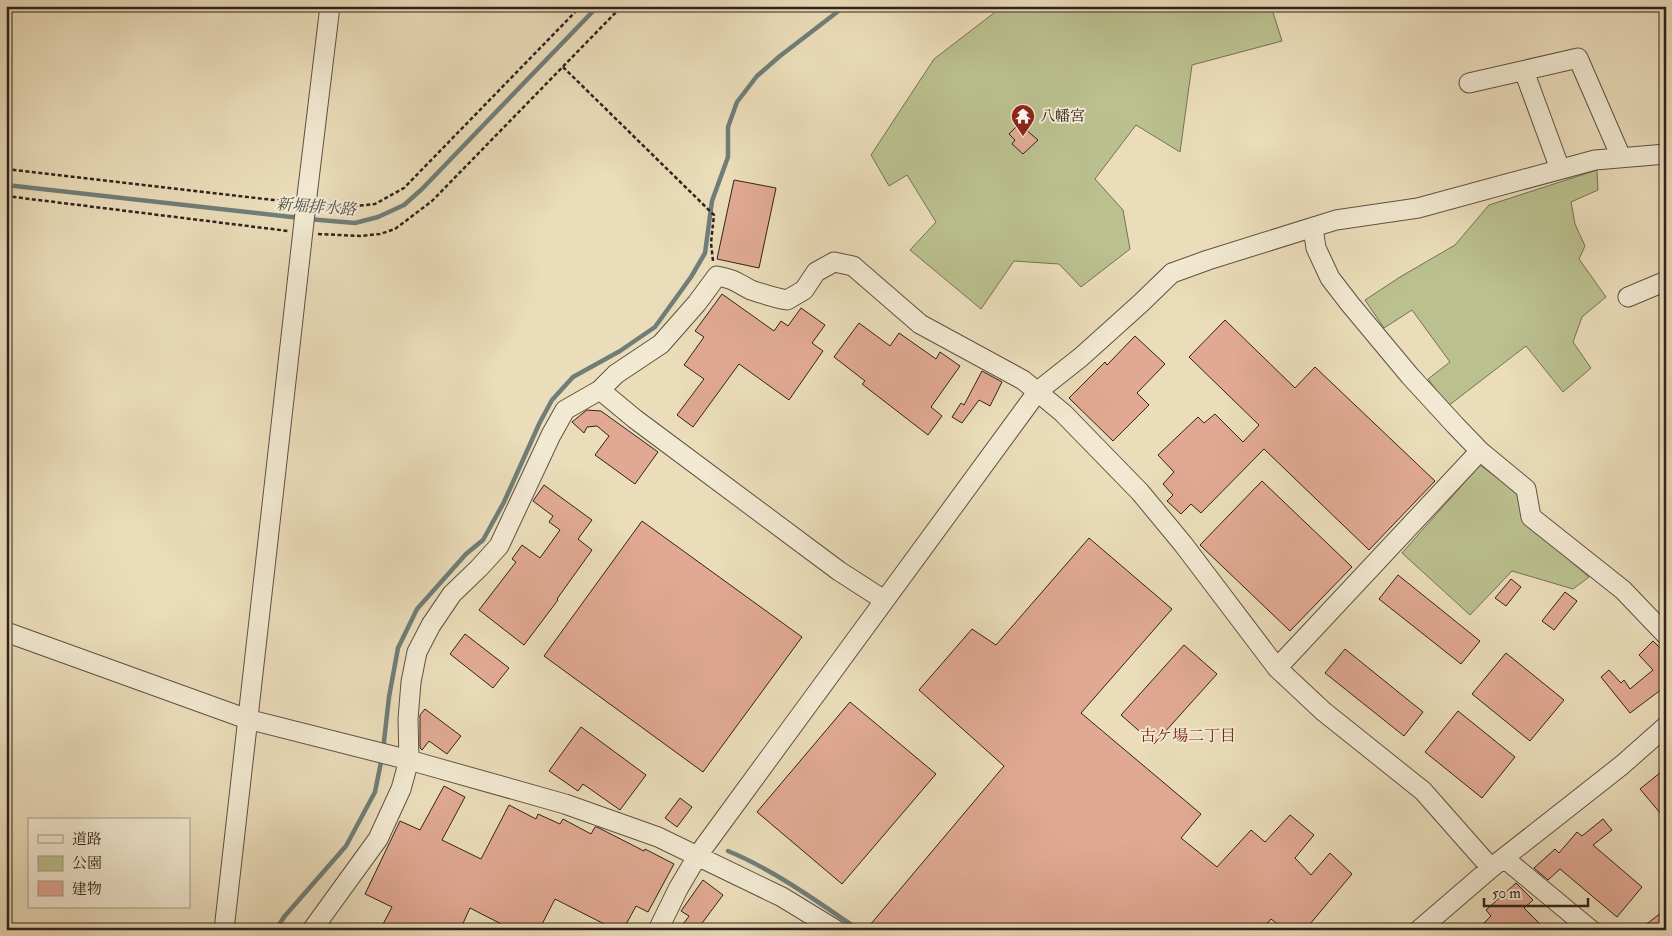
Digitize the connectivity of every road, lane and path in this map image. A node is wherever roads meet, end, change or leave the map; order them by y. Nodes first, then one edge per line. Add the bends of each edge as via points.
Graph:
1 (330, 6) edge
2 (581, 6) edge
3 (622, 6) edge
4 (563, 67) junction
5 (1524, 71) junction
6 (1469, 83) dead end
7 (1666, 154) edge
8 (1621, 157) junction
9 (1560, 168) junction
10 (6, 169) edge
11 (6, 196) edge
12 (306, 204) junction
13 (1313, 228) junction
14 (304, 233) junction
15 (717, 276) junction
16 (1666, 281) edge
17 (1628, 298) dead end
18 (600, 390) junction
19 (1038, 390) junction
20 (1480, 452) junction
21 (884, 600) junction
22 (6, 632) edge
23 (1666, 635) edge
24 (1277, 668) junction
25 (247, 719) junction
26 (1666, 726) edge
27 (409, 760) junction
28 (698, 855) junction
29 (1497, 863) junction
30 (224, 930) edge
31 (312, 930) edge
32 (658, 930) edge
33 (836, 930) edge
34 (1419, 930) edge
35 (1591, 930) edge

1 - 12 street
2 - 12 path via 404,188 375,204 337,208
3 - 4 path
4 - 14 path via 432,201 395,229 360,236
4 - 15 path via 714,215 711,256
5 - 6 street
5 - 8 street via 1578,58
5 - 9 street
7 - 8 street
8 - 9 street
9 - 13 street via 1418,208 1336,220
10 - 12 path
11 - 14 path
12 - 14 street
13 - 19 street via 1172,273 1081,358
13 - 20 street via 1316,248 1330,278 1410,376
14 - 25 street
15 - 18 street via 661,344 616,374
15 - 19 street via 732,278 757,292 787,300 804,290 816,272 834,262 852,266 920,324
16 - 17 street
18 - 21 street via 824,560
18 - 27 street via 565,410 499,546 452,594 427,632 417,652 411,682
19 - 21 street
19 - 24 street via 1140,492
20 - 23 street via 1526,489 1531,517 1623,590
20 - 24 street
21 - 28 street
22 - 25 street
24 - 29 street via 1323,712 1423,791
25 - 27 street
25 - 30 street
26 - 29 street via 1622,765
27 - 28 street via 565,804
27 - 31 street via 401,789 378,839
28 - 32 street
28 - 33 street via 782,897
29 - 34 street
29 - 35 street

